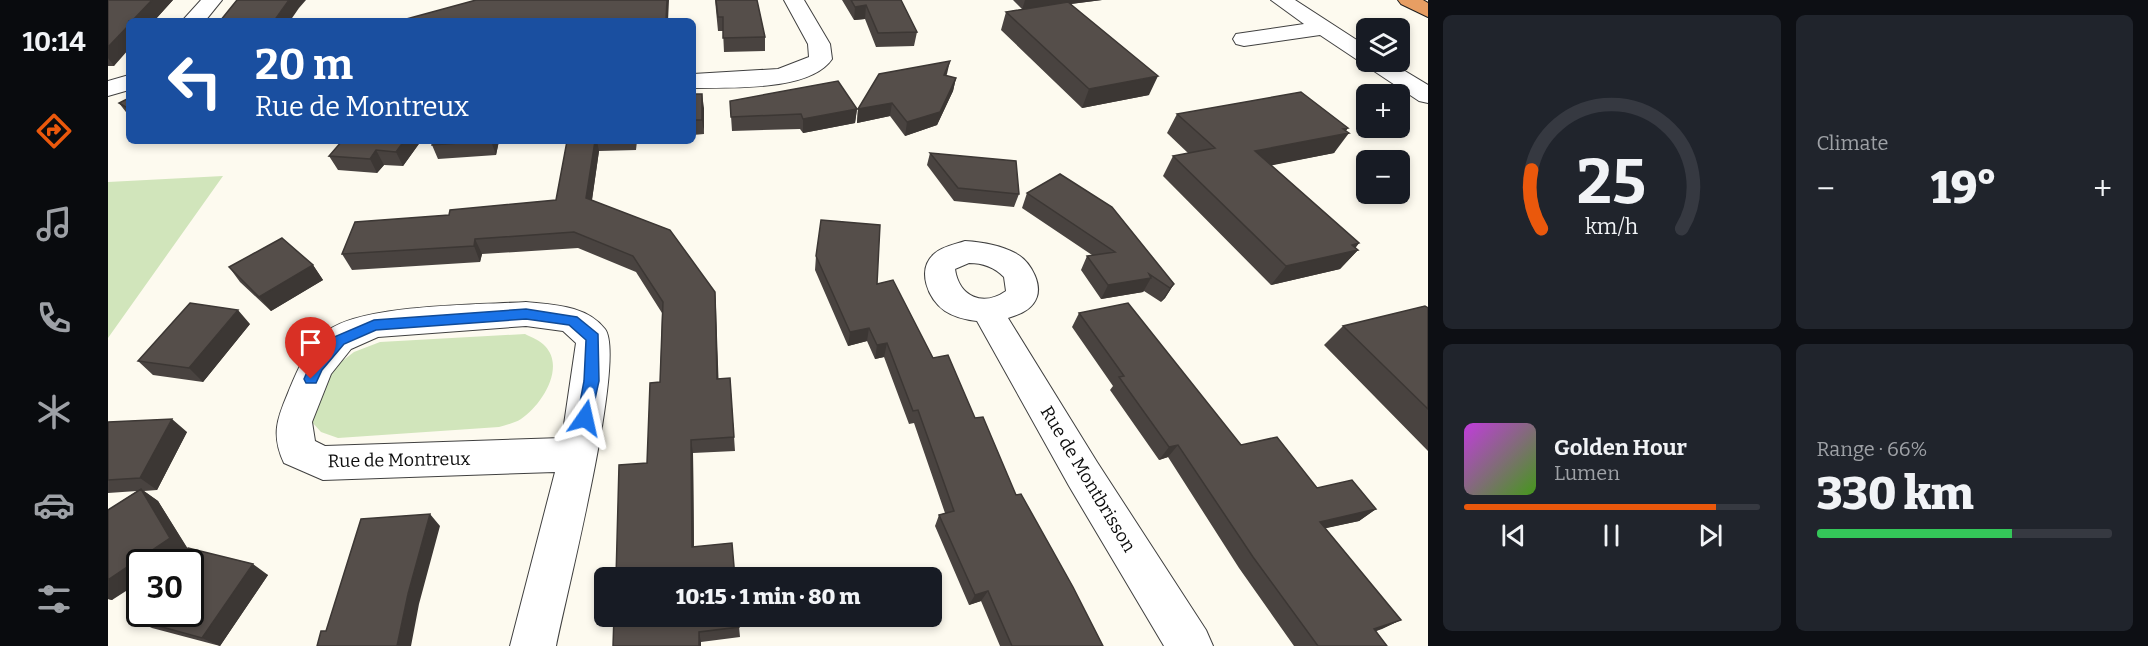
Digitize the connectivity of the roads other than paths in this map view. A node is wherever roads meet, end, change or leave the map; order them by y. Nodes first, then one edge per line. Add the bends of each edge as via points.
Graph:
1 (212, 0) edge
2 (794, 0) edge
3 (1281, 0) edge
4 (1408, 0) edge
5 (1428, 12) edge
6 (196, 18) edge
7 (1325, 28) junction
8 (1245, 39) dead end
9 (1356, 49) edge
10 (1391, 72) edge
11 (696, 81) edge
12 (126, 83) edge
13 (108, 89) edge
14 (1428, 96) edge
15 (988, 312) dead end
16 (578, 454) junction
17 (533, 646) edge
18 (1190, 646) edge

1 - 6 street
2 - 11 street via 819,44 821,59 810,68 789,75
3 - 7 street
4 - 5 highway
7 - 8 street
7 - 9 street
10 - 14 street
12 - 13 street
15 - 18 street, Rue de Montbrisson
16 - 16 street, Rue de Montreux via 323,463 297,451 294,422 316,367 339,340 374,325 526,314 572,321 593,338 592,381
16 - 17 street, Rue de Montreux via 545,581

